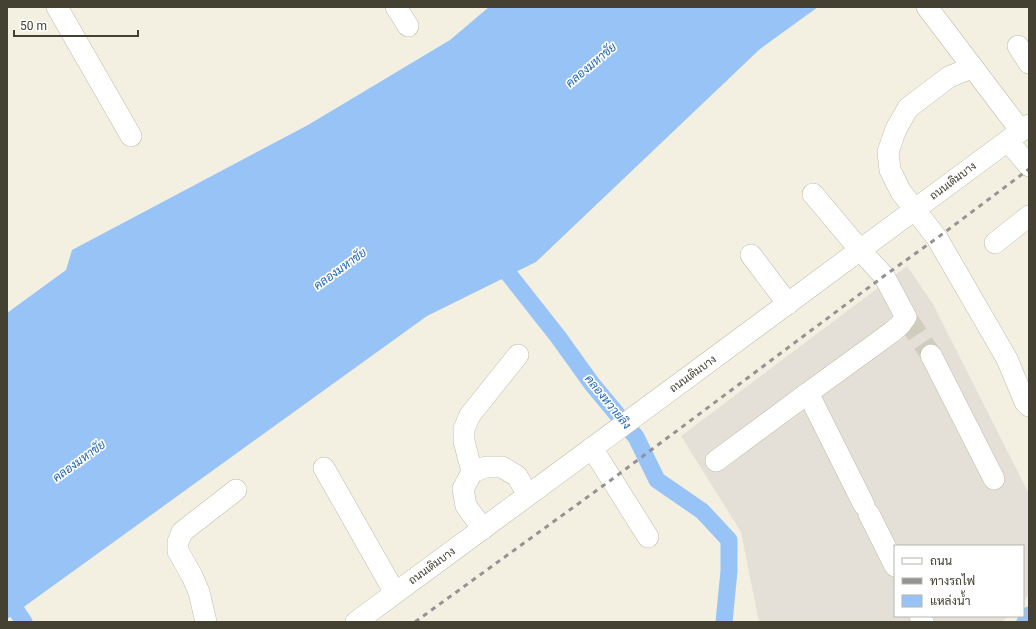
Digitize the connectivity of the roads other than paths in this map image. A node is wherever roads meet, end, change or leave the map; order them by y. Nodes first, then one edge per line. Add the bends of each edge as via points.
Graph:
1 (45, 7) edge
2 (56, 7) edge
3 (396, 7) edge
4 (927, 7) edge
5 (408, 26) dead end
6 (1018, 46) dead end
7 (1029, 63) edge
8 (75, 65) dead end
9 (973, 68) junction
10 (1019, 132) edge
11 (131, 136) dead end
12 (1029, 166) edge
13 (813, 194) dead end
14 (915, 210) junction
15 (1029, 216) edge
16 (995, 243) dead end
17 (860, 250) junction
18 (751, 255) dead end
19 (788, 304) junction
20 (930, 354) tunnel mouth
21 (518, 355) dead end
22 (808, 393) junction
23 (1029, 406) edge
24 (592, 448) junction
25 (716, 461) dead end
26 (324, 468) dead end
27 (472, 472) junction
28 (994, 479) dead end
29 (236, 490) dead end
30 (528, 495) junction
31 (483, 529) junction
32 (648, 537) dead end
33 (894, 564) edge
34 (395, 594) junction
35 (206, 622) edge
36 (356, 622) edge

1 - 8 street
2 - 11 street
3 - 5 street
4 - 9 street
6 - 7 street
9 - 10 street
9 - 14 street via 949,77 908,108 896,129 888,152 890,170 901,192
10 - 12 street
10 - 14 street, ถนนเดิมบาง
13 - 17 street
14 - 17 street, ถนนเดิมบาง
14 - 23 street via 937,238 1007,359
15 - 16 street
17 - 19 street, ถนนเดิมบาง
17 - 22 street via 884,276 906,317 892,332
18 - 19 street
19 - 24 street, ถนนเดิมบาง
20 - 28 street
21 - 27 street via 470,415 464,429 464,441
22 - 25 street
22 - 33 street
24 - 30 street, ถนนเดิมบาง
24 - 32 street
26 - 34 street
27 - 30 street via 486,467 502,467 517,476
27 - 31 street via 463,489 466,506
29 - 35 street via 182,532 178,542 178,551 199,592
30 - 31 street, ถนนเดิมบาง
31 - 34 street, ถนนเดิมบาง
34 - 36 street, ถนนเดิมบาง

